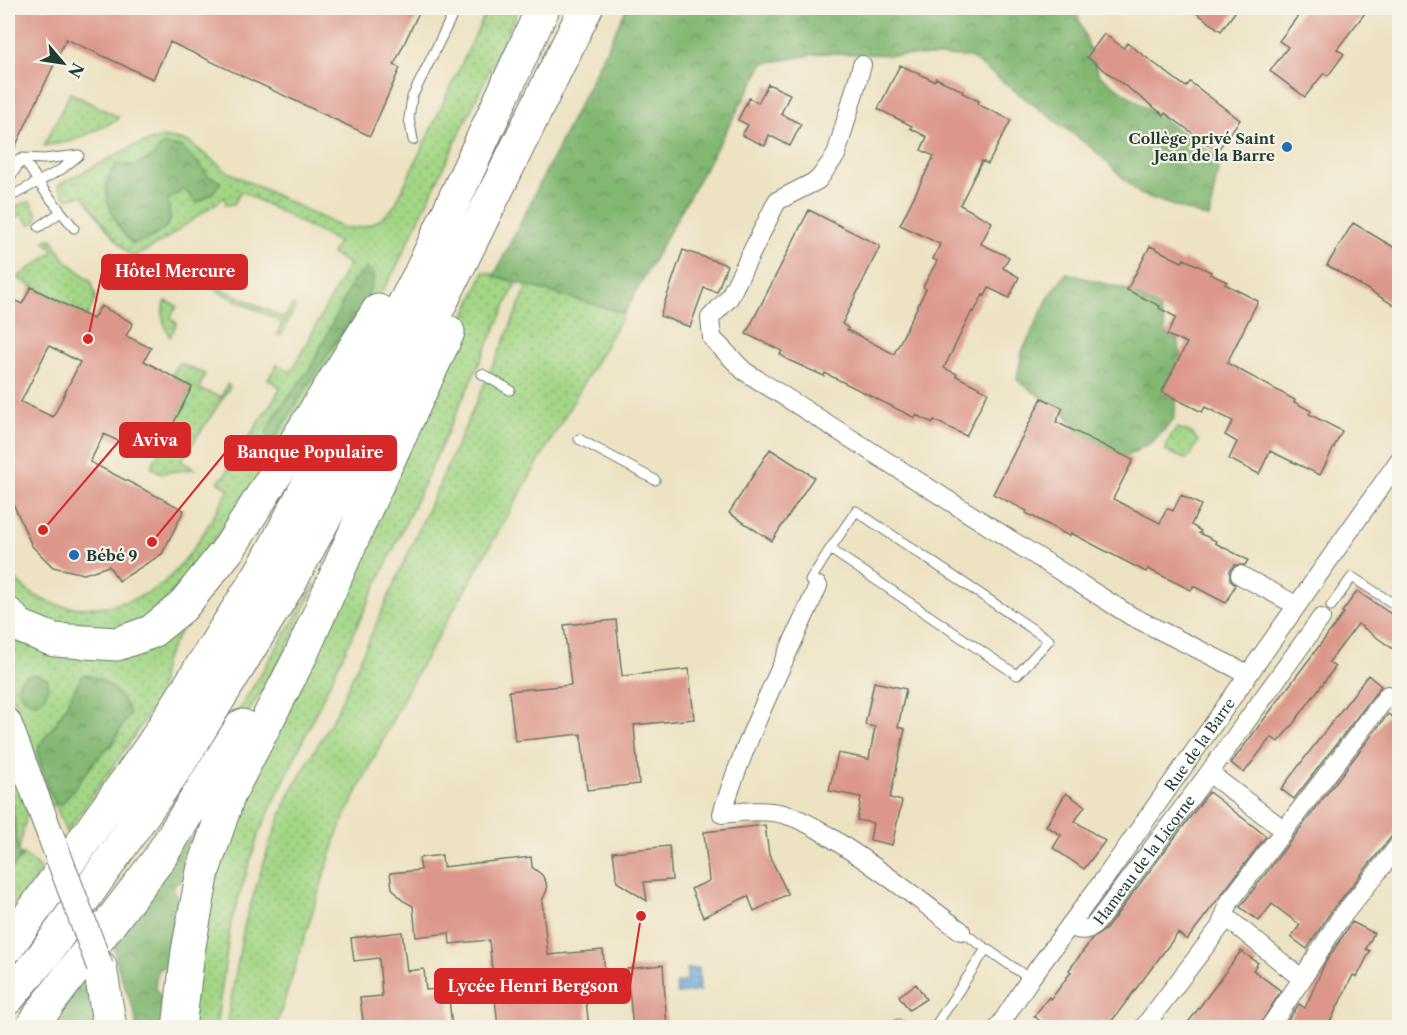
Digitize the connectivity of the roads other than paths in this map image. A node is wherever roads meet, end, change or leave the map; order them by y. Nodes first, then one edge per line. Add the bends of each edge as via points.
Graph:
1 (456, 8) edge
2 (543, 8) edge
3 (586, 8) edge
4 (862, 65) dead end
5 (500, 99) junction
6 (413, 140) dead end
7 (23, 158) junction
8 (8, 165) edge
9 (8, 180) edge
10 (39, 182) junction
11 (8, 198) edge
12 (61, 212) junction
13 (39, 227) dead end
14 (74, 228) dead end
15 (476, 231) junction
16 (482, 374) dead end
17 (510, 390) dead end
18 (579, 439) dead end
19 (1400, 459) edge
20 (655, 480) dead end
21 (830, 549) junction
22 (1240, 575) dead end
23 (333, 582) junction
24 (814, 583) joint
25 (1296, 605) junction
26 (1400, 608) edge
27 (1326, 612) joint
28 (8, 614) edge
29 (1248, 674) junction
30 (1388, 695) dead end
31 (8, 722) edge
32 (1209, 773) junction
33 (1284, 830) junction
34 (1400, 844) edge
35 (1225, 916) junction
36 (1070, 926) junction
37 (961, 931) joint
38 (8, 946) edge
39 (986, 949) junction
40 (100, 967) junction
41 (1030, 979) junction
42 (1302, 979) junction
43 (8, 998) edge
44 (1004, 1025) edge
45 (32, 1028) edge
46 (110, 1028) edge
47 (121, 1028) edge
48 (179, 1028) edge
49 (934, 1028) edge
50 (1143, 1028) edge
51 (1269, 1028) edge

1 - 6 lane via 412,97 409,118
2 - 5 highway
3 - 15 highway
4 - 29 street via 836,154 818,180 777,201 729,298 710,318 712,338 744,371 1121,609
5 - 28 highway via 447,179 372,323 230,547 182,607 151,632 117,644 54,640 19,626
5 - 38 highway via 420,274 265,566 152,747
7 - 8 lane
7 - 9 lane
7 - 10 lane
7 - 10 lane via 79,155
10 - 11 lane
10 - 12 lane
12 - 13 lane
12 - 14 lane
15 - 23 highway via 470,284
15 - 43 highway via 290,582 191,744 44,955
16 - 17 lane
18 - 20 lane
19 - 25 street, Rue de la Barre
21 - 21 lane via 1017,675 1049,640 856,511
21 - 24 lane
22 - 25 street
23 - 45 highway via 158,860
23 - 48 highway via 301,655 229,794 216,829 192,928
24 - 37 street via 722,814 782,814 805,823 880,870
25 - 29 street, Rue de la Barre
26 - 27 lane via 1352,577
27 - 32 street, Hameau de la Licorne
29 - 36 street, Rue de la Barre
30 - 33 street
31 - 40 street, bridge
32 - 33 street
32 - 36 street, Hameau de la Licorne via 1097,922 1085,930
33 - 35 street via 1230,901
34 - 42 street via 1339,920
35 - 42 street
35 - 50 street
36 - 41 street, Rue de la Barre
37 - 39 lane
39 - 41 lane
39 - 49 lane
40 - 46 highway
40 - 47 street
41 - 44 street, Rue de la Barre
42 - 51 street

